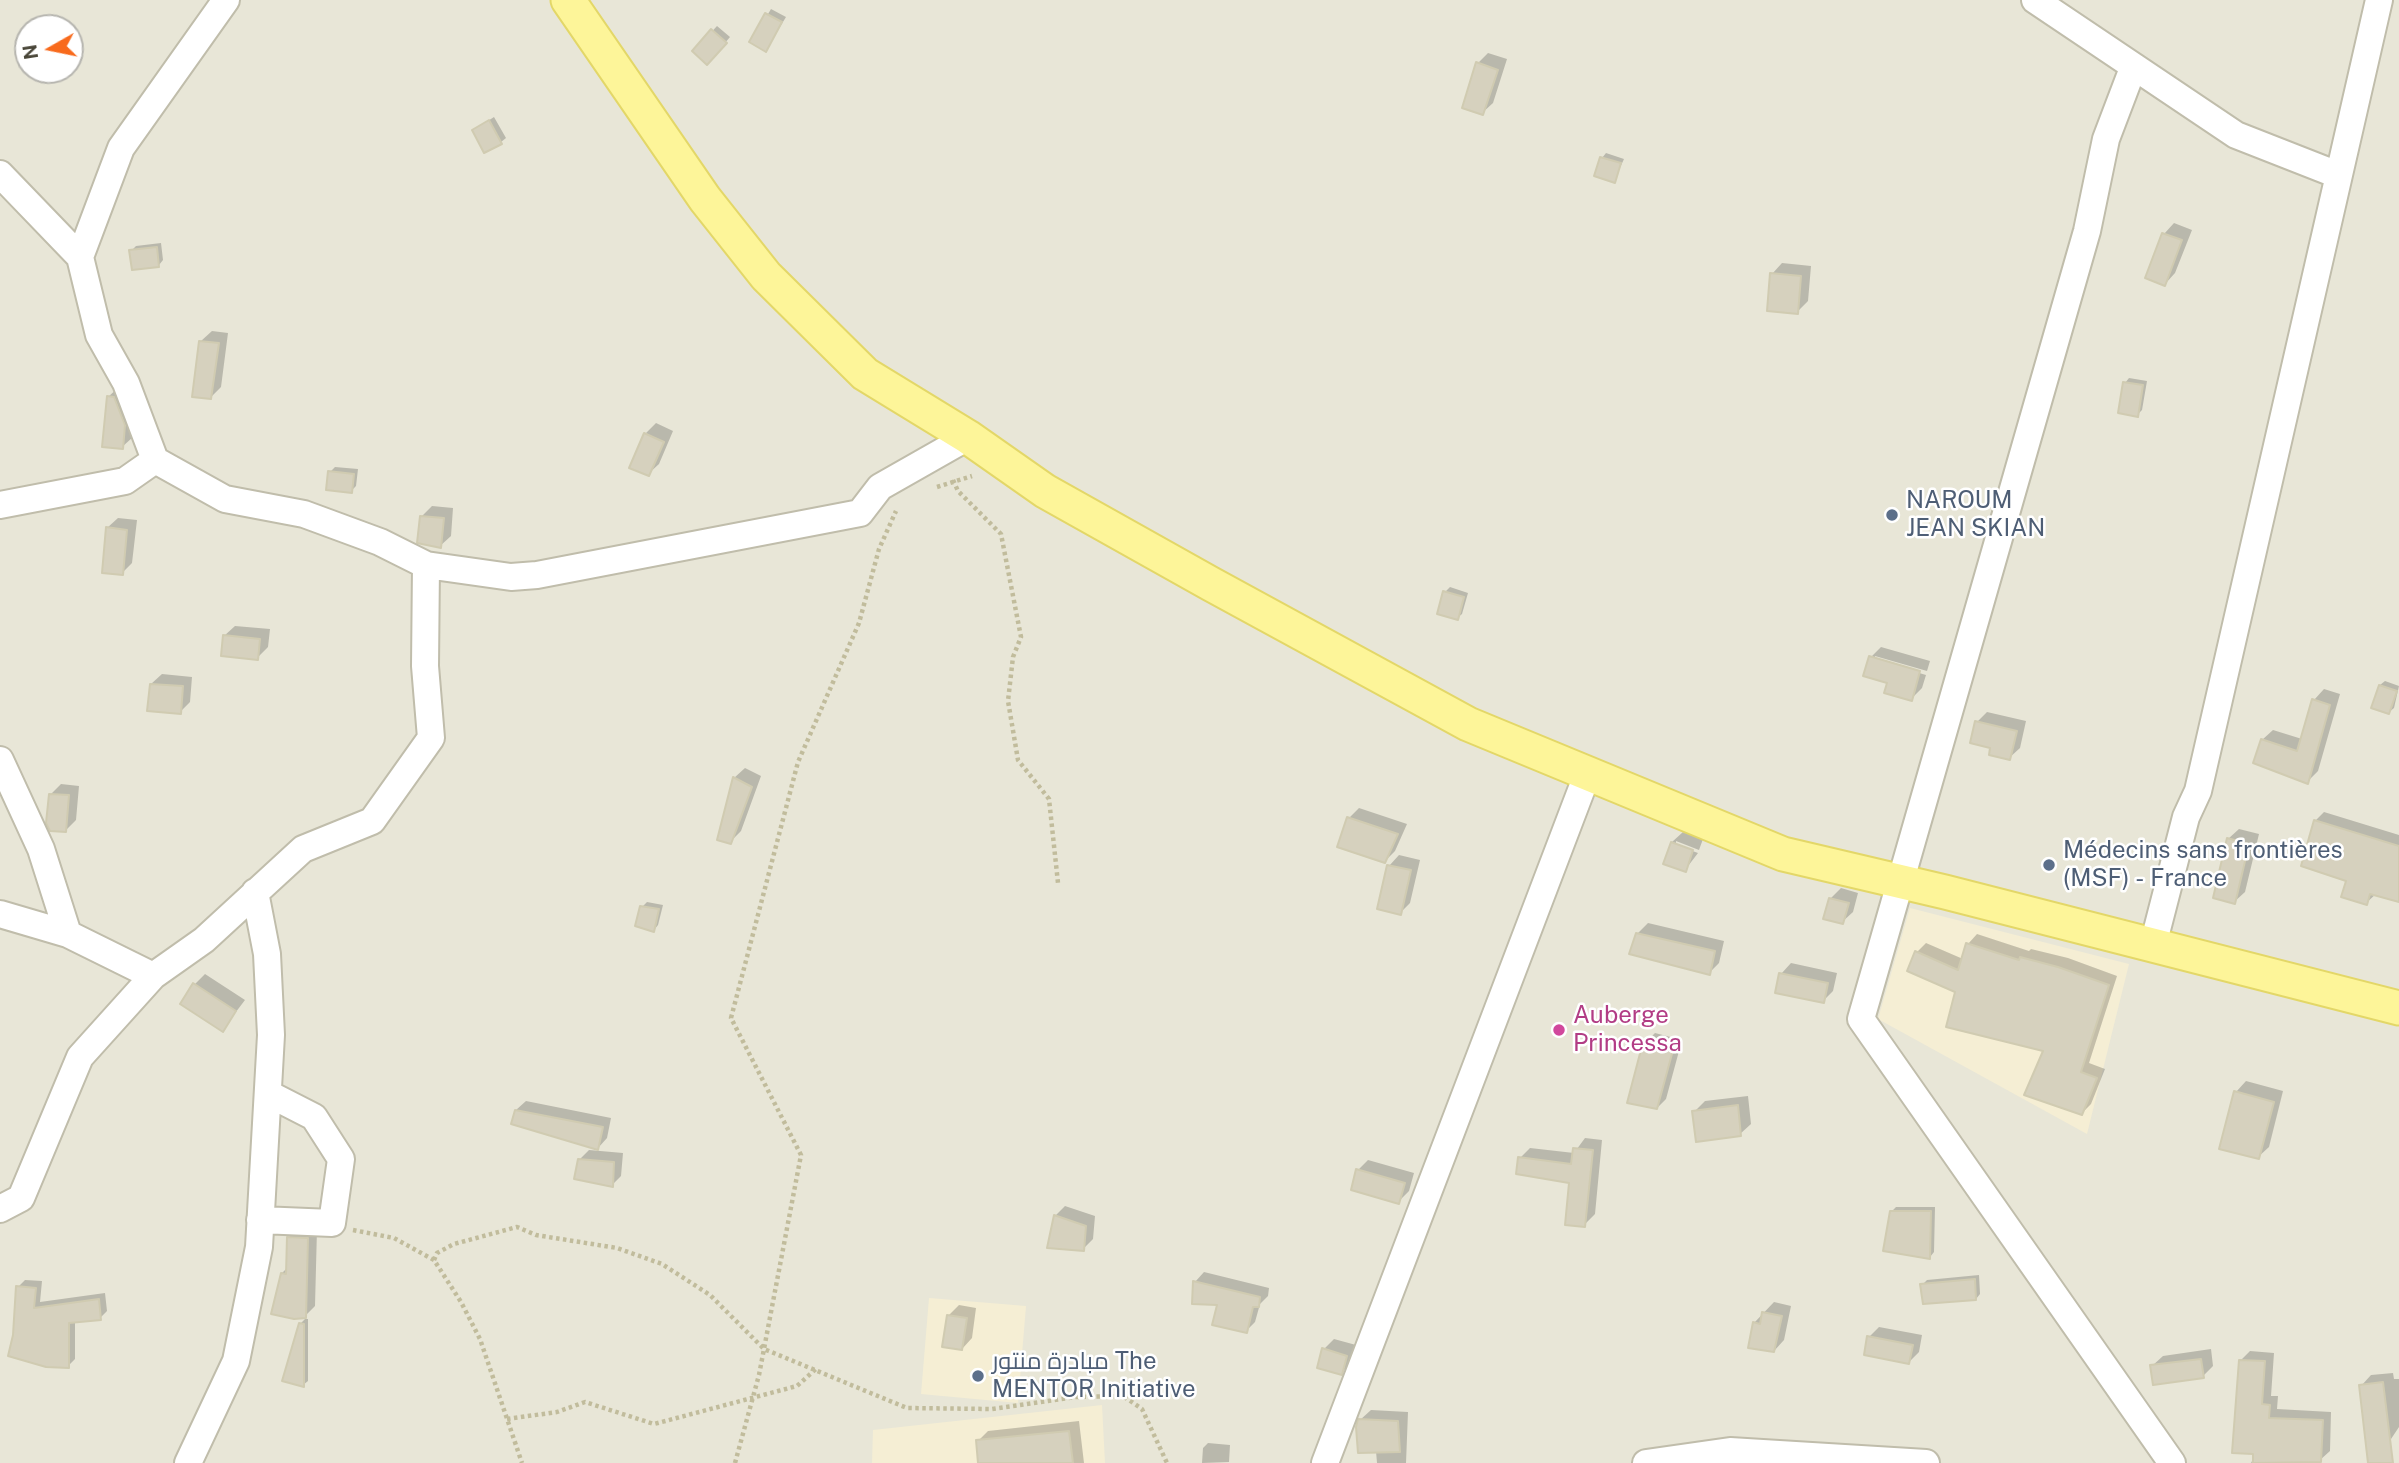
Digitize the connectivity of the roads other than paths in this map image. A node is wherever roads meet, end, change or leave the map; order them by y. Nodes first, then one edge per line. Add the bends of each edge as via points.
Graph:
1 (226, 0) edge
2 (568, 0) edge
3 (2035, 0) edge
4 (2379, 0) edge
5 (2133, 68) junction
6 (0, 174) edge
7 (2338, 175) junction
8 (80, 257) junction
9 (968, 437) junction
10 (155, 460) junction
11 (0, 505) edge
12 (426, 565) junction
13 (0, 760) edge
14 (1587, 775) junction
15 (1900, 881) junction
16 (255, 892) junction
17 (0, 914) edge
18 (68, 934) junction
19 (2153, 945) junction
20 (153, 976) junction
21 (2399, 1009) edge
22 (269, 1094) junction
23 (0, 1209) edge
24 (260, 1220) junction
25 (188, 1463) edge
26 (1325, 1463) edge
27 (1646, 1463) edge
28 (1926, 1463) edge
29 (2172, 1463) edge

1 - 8 street via 121,149
2 - 9 main road via 705,200 766,276 865,374
3 - 5 street
4 - 7 street
5 - 7 street via 2236,135
5 - 15 street via 2106,139 2083,244
6 - 8 street
7 - 19 street via 2198,791 2186,817
8 - 10 street via 99,335 126,383
9 - 12 street via 880,487 860,513 537,575
9 - 14 main road via 1045,491 1468,724
10 - 11 street via 125,481
10 - 12 street via 225,499 303,514 380,542
12 - 16 street via 425,666 431,738 372,821 303,849
13 - 18 street via 41,849
14 - 15 main road via 1783,854
14 - 26 street
15 - 19 main road
15 - 29 street via 1861,1018
16 - 20 street via 204,940
16 - 22 street via 267,954
17 - 18 street
18 - 20 street
19 - 21 main road
20 - 23 street via 80,1057 21,1198
22 - 24 street
22 - 24 street via 314,1117 341,1159 332,1223
24 - 25 street via 259,1247 236,1361
27 - 28 street via 1730,1451

